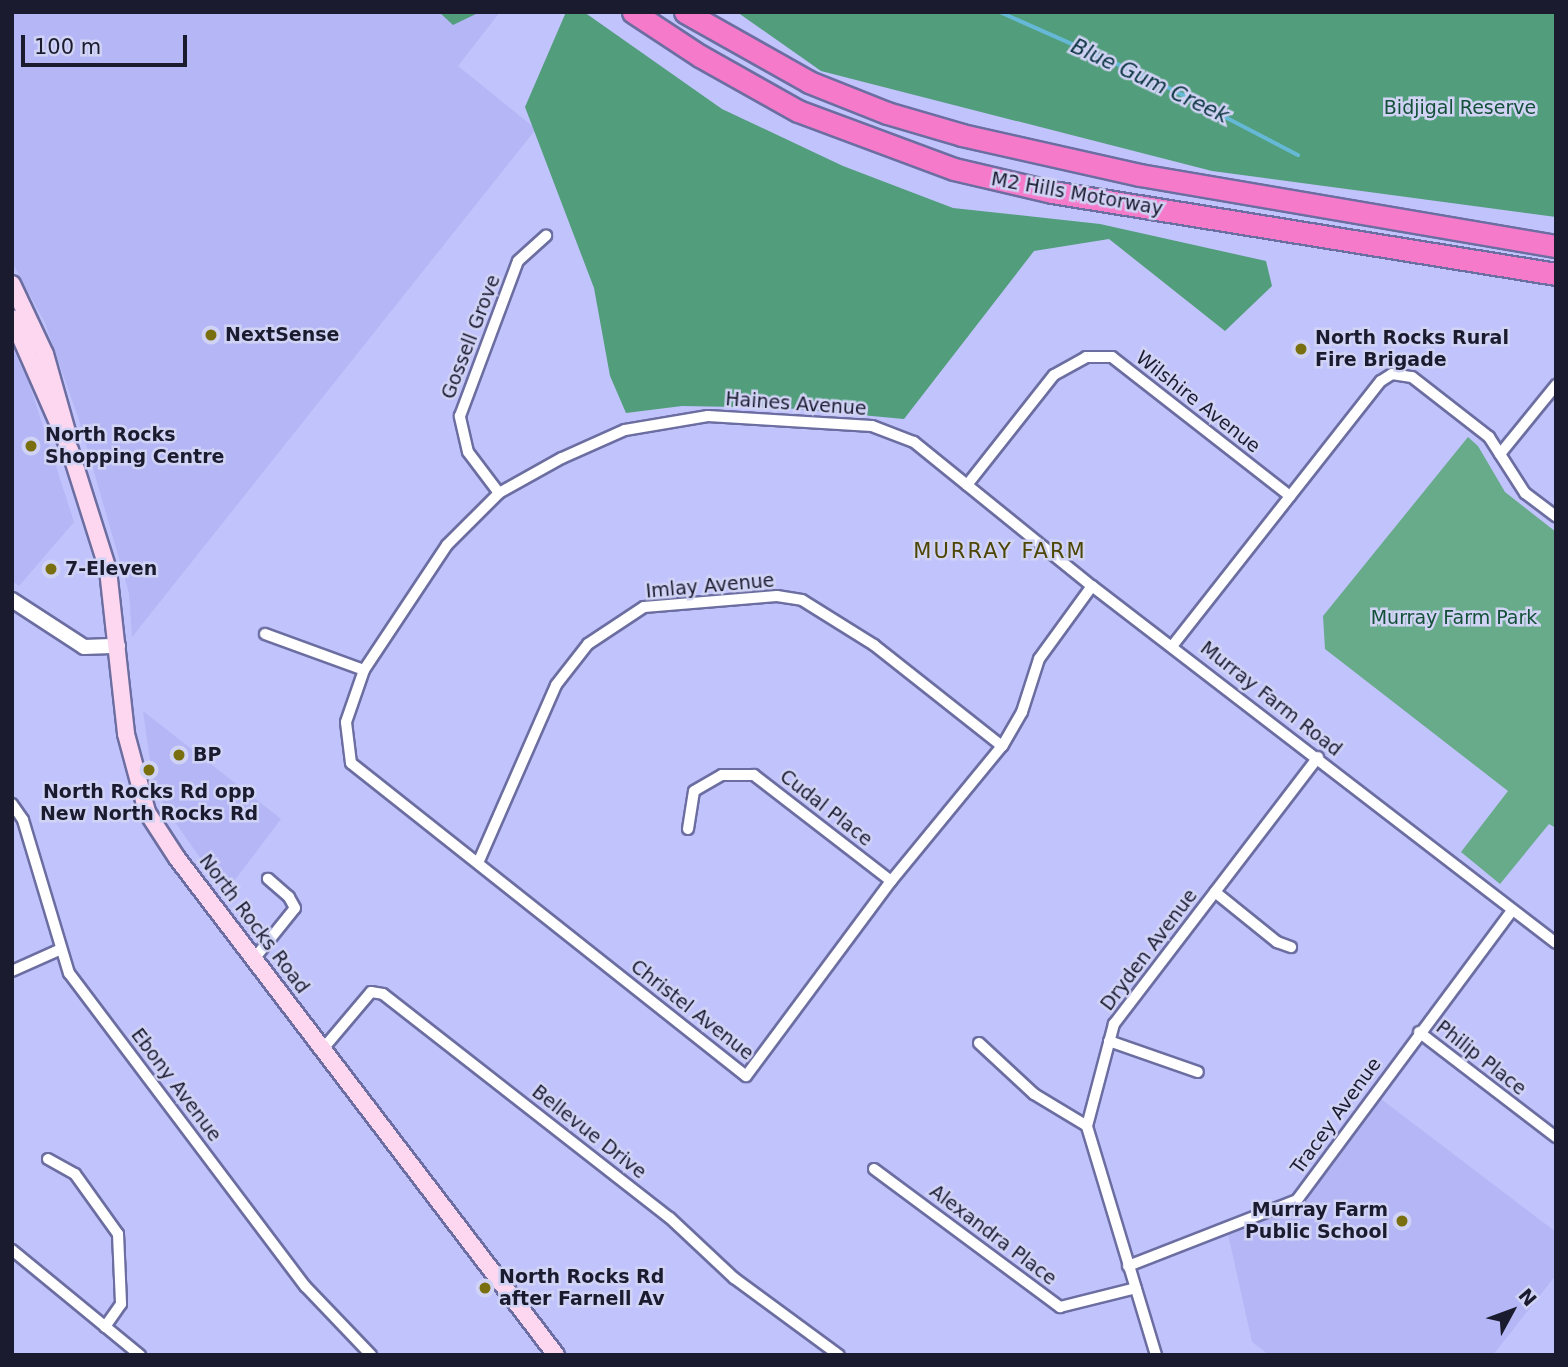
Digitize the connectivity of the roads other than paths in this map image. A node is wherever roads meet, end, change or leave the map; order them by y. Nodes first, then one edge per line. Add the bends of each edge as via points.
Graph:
1 (633, 12) edge
2 (685, 12) edge
3 (546, 236) dead end
4 (1556, 246) edge
5 (1556, 274) edge
6 (12, 284) edge
7 (12, 318) edge
8 (1556, 385) edge
9 (70, 450) junction
10 (1500, 454) junction
11 (967, 485) junction
12 (499, 493) junction
13 (1290, 496) junction
14 (1556, 516) edge
15 (1092, 586) junction
16 (12, 600) edge
17 (265, 634) dead end
18 (1173, 645) junction
19 (118, 646) junction
20 (364, 670) junction
21 (1002, 746) junction
22 (1318, 757) junction
23 (12, 804) edge
24 (688, 829) dead end
25 (478, 863) junction
26 (268, 879) dead end
27 (891, 881) junction
28 (1215, 892) junction
29 (1512, 909) junction
30 (1556, 943) edge
31 (1291, 947) dead end
32 (59, 950) junction
33 (254, 959) junction
34 (12, 971) edge
35 (1419, 1032) junction
36 (1110, 1041) junction
37 (979, 1043) dead end
38 (322, 1050) junction
39 (1198, 1072) dead end
40 (1087, 1126) junction
41 (1556, 1137) edge
42 (48, 1159) dead end
43 (874, 1169) dead end
44 (12, 1250) edge
45 (1128, 1266) junction
46 (1136, 1288) junction
47 (105, 1327) junction
48 (139, 1355) edge
49 (371, 1355) edge
50 (556, 1355) edge
51 (839, 1355) edge
52 (1156, 1355) edge

1 - 5 highway, M2 Hills Motorway via 700,57 843,130 1007,183
2 - 4 highway, M2 Hills Motorway via 773,65 856,101 962,135 1049,155
3 - 12 street, Gossell Grove via 518,261 460,416 468,452
6 - 9 main road, North Rocks Road via 46,354
7 - 9 main road, North Rocks Road
8 - 10 street
9 - 19 main road, North Rocks Road via 108,570
10 - 13 street, Murray Farm Road via 1489,437 1412,377 1392,374 1381,381
10 - 14 street via 1525,493
11 - 12 street, Haines Avenue via 914,442 872,426 708,416 625,430
11 - 13 street, Wilshire Avenue via 1054,375 1086,357 1112,357
11 - 15 street, Haines Avenue
12 - 20 street, Haines Avenue via 447,545
13 - 18 street, Murray Farm Road
15 - 18 street, Haines Avenue
15 - 21 street, Christel Avenue via 1039,659 1022,712
16 - 19 street via 84,647
17 - 20 street
18 - 22 street, Murray Farm Road
19 - 33 main road, North Rocks Road via 126,734 147,812
20 - 25 street, Christel Avenue via 346,722 351,763
21 - 25 street, Imlay Avenue via 874,645 802,600 777,596 644,607 588,643 556,685
21 - 27 street, Christel Avenue
22 - 28 street, Dryden Avenue
22 - 29 street, Murray Farm Road
23 - 32 street, Ebony Avenue via 27,830
24 - 27 street, Cudal Place via 694,791 722,775 754,775
25 - 27 street, Christel Avenue via 746,1076
26 - 33 street via 295,908
28 - 31 street via 1277,942
28 - 36 street, Dryden Avenue via 1114,1024
29 - 30 street, Murray Farm Road
29 - 35 street, Tracey Avenue
32 - 34 street
32 - 49 street, Ebony Avenue via 69,972 306,1287
33 - 38 main road, North Rocks Road
35 - 41 street, Philip Place
35 - 45 street, Tracey Avenue via 1297,1200
36 - 39 street
36 - 40 street, Dryden Avenue
37 - 40 street via 1034,1094
38 - 50 main road, North Rocks Road
38 - 51 street, Bellevue Drive via 372,992 383,994 670,1218 734,1278
40 - 45 street
42 - 47 street via 75,1174 118,1234 121,1304
43 - 46 street, Alexandra Place via 1060,1307
44 - 47 street
45 - 46 street
46 - 52 street
47 - 48 street

